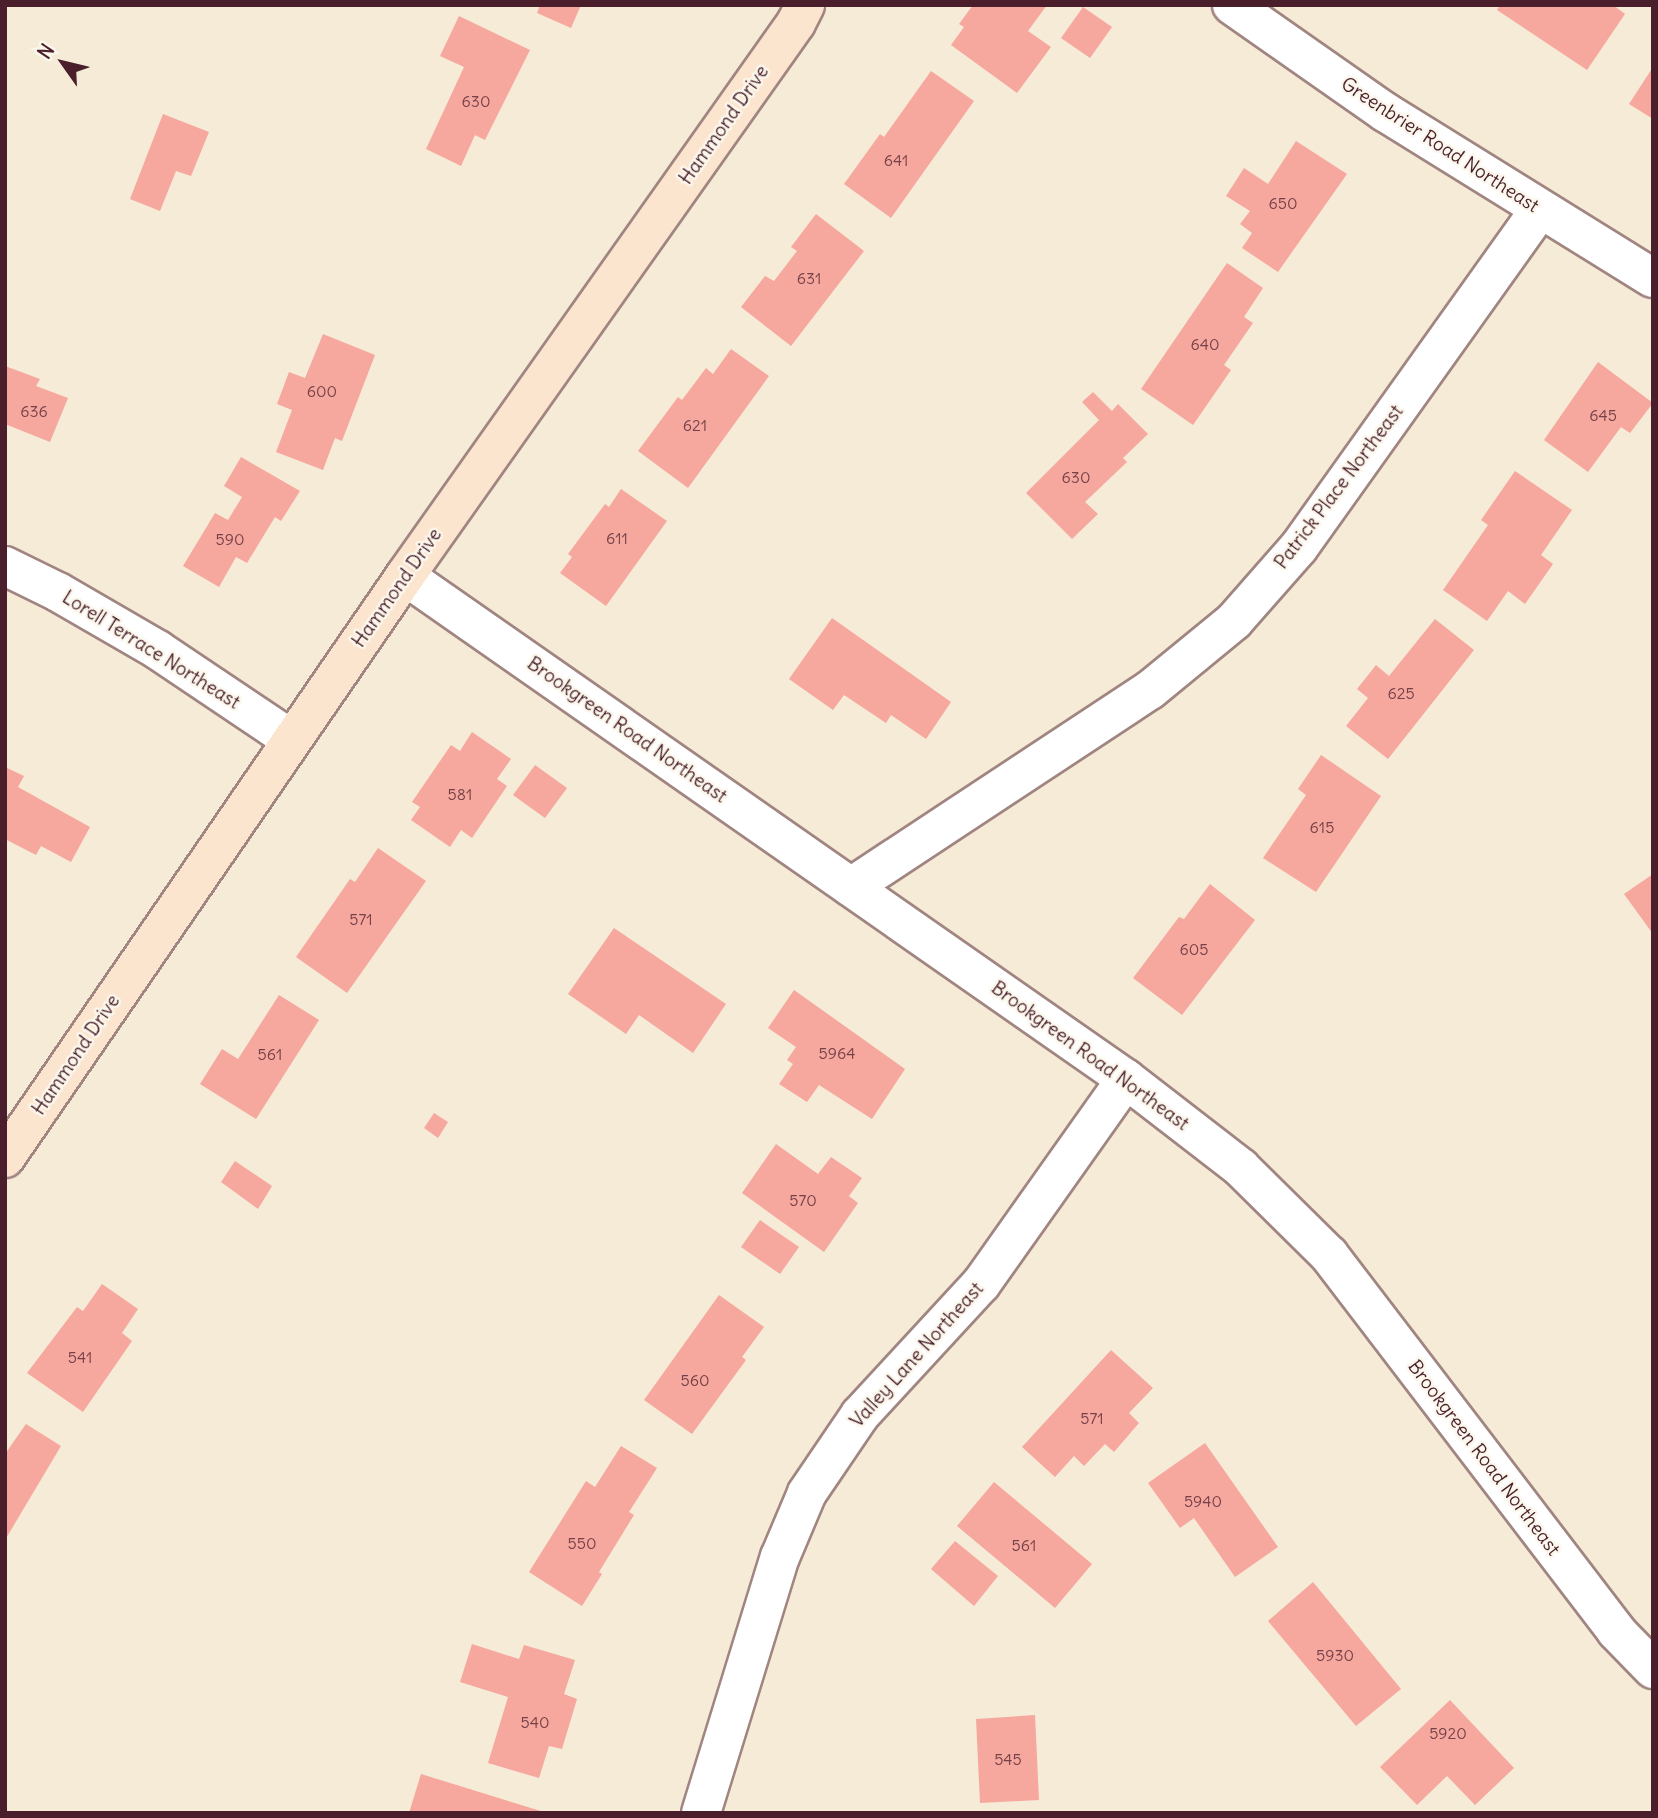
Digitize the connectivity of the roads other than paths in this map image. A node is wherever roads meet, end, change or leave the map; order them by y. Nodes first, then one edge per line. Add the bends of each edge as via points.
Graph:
1 (1232, 5) edge
2 (805, 11) edge
3 (1540, 209) junction
4 (1653, 278) edge
5 (5, 566) edge
6 (405, 576) junction
7 (292, 740) junction
8 (851, 887) junction
9 (1126, 1079) junction
10 (5, 1158) edge
11 (1653, 1669) edge
12 (701, 1813) edge

1 - 3 street, Greenbrier Road Northeast via 1385,112
2 - 6 street, Hammond Drive
3 - 4 street, Greenbrier Road Northeast
3 - 8 street, Patrick Place Northeast via 1299,547 1234,621 1150,690
5 - 7 street, Lorell Terrace Northeast via 158,650
6 - 7 street, Hammond Drive
6 - 8 street, Brookgreen Road Northeast
7 - 10 street, Hammond Drive
8 - 9 street, Brookgreen Road Northeast
9 - 11 street, Brookgreen Road Northeast via 1241,1168 1329,1255 1616,1631
9 - 12 street, Valley Lane Northeast via 981,1284 860,1415 807,1493 780,1556

